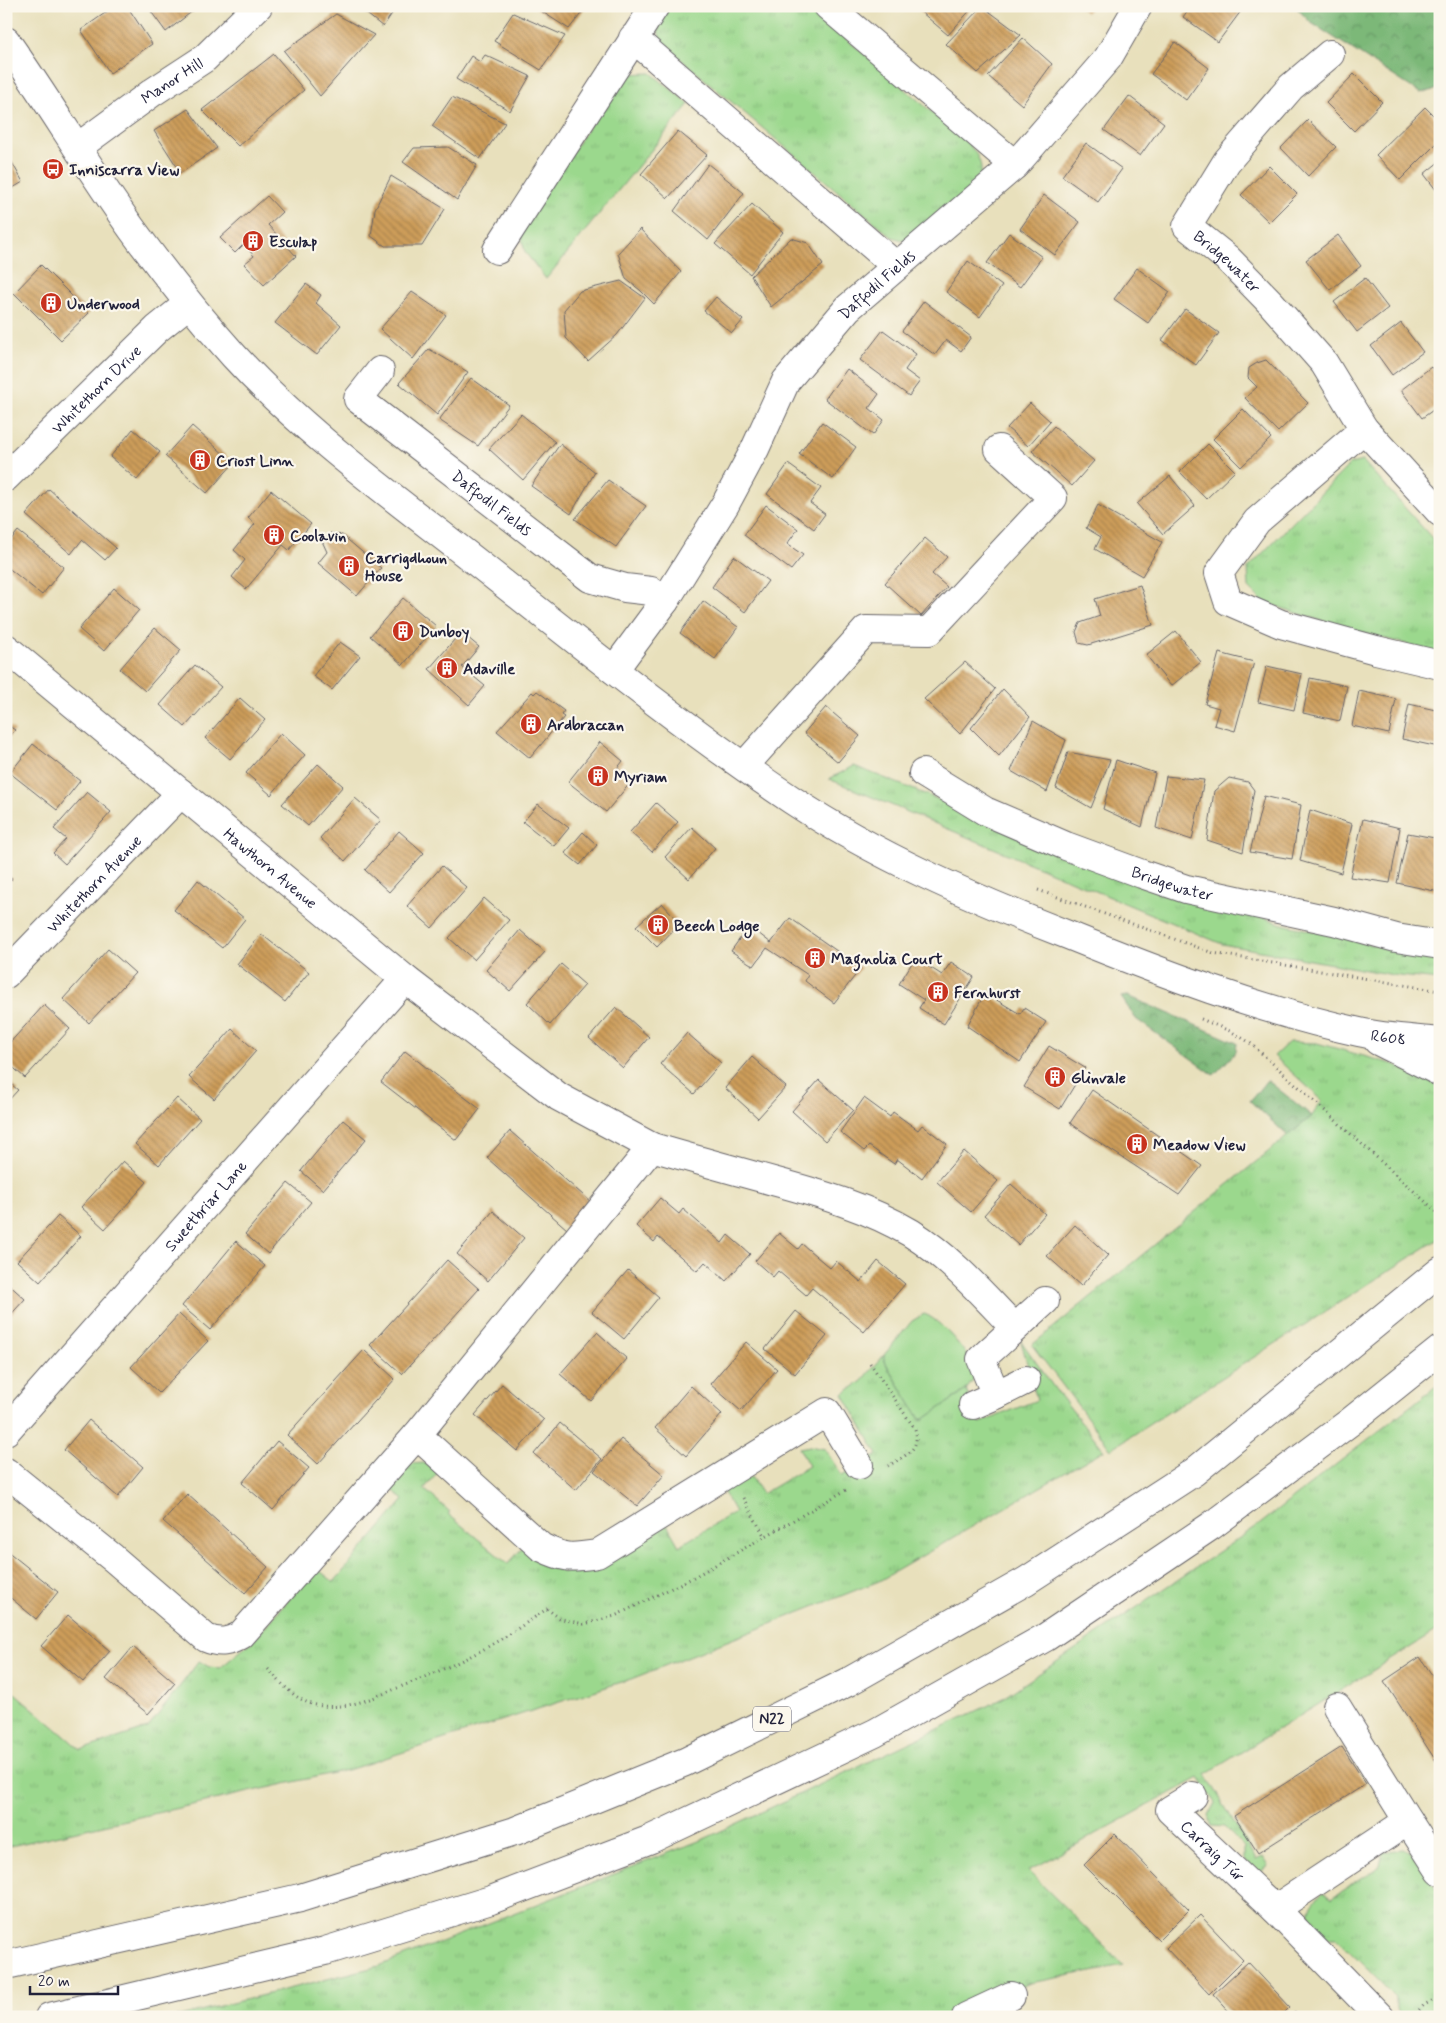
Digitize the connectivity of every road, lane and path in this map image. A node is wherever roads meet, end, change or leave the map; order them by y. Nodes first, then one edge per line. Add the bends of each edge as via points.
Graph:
1 (258, 6) edge
2 (655, 6) edge
3 (828, 6) edge
4 (1138, 6) edge
5 (634, 38) junction
6 (6, 42) edge
7 (1330, 54) dead end
8 (78, 147) junction
9 (1015, 165) junction
10 (497, 250) dead end
11 (896, 266) junction
12 (188, 304) junction
13 (380, 372) dead end
14 (1364, 429) junction
15 (999, 449) dead end
16 (6, 476) edge
17 (1440, 512) edge
18 (665, 601) junction
19 (6, 648) edge
20 (1440, 665) edge
21 (614, 670) junction
22 (744, 766) junction
23 (923, 773) dead end
24 (180, 793) junction
25 (1029, 886) dead end
26 (1440, 945) edge
27 (6, 974) edge
28 (405, 979) junction
29 (1440, 991) edge
30 (1199, 1018) dead end
31 (1363, 1033) junction
32 (1440, 1042) edge
33 (1440, 1072) edge
34 (652, 1148) junction
35 (1438, 1213) dead end
36 (1440, 1271) edge
37 (1045, 1301) dead end
38 (1015, 1328) junction
39 (1440, 1350) edge
40 (870, 1363) dead end
41 (1026, 1380) dead end
42 (6, 1430) edge
43 (417, 1436) junction
44 (6, 1472) edge
45 (863, 1474) junction
46 (740, 1494) dead end
47 (765, 1537) junction
48 (268, 1669) dead end
49 (1337, 1707) dead end
50 (1193, 1796) dead end
51 (1408, 1821) junction
52 (1440, 1871) edge
53 (1275, 1909) junction
54 (6, 1965) edge
55 (1011, 1996) dead end
56 (1440, 1997) edge
57 (49, 2017) edge
58 (966, 2017) edge
59 (1380, 2017) edge
60 (1412, 2017) edge

1 - 8 main road, Manor Hill via 205,58
2 - 5 main road
3 - 9 main road
4 - 9 main road, Daffodil Fields via 1108,58
5 - 10 main road
5 - 11 main road
6 - 8 main road, R608
7 - 14 main road, Bridgewater via 1291,87 1227,161 1187,226 1228,259 1324,363
8 - 12 main road, R608 via 130,227
9 - 11 main road, Daffodil Fields
11 - 18 main road, Daffodil Fields via 848,308 786,381 726,503
12 - 16 main road, Whitethorn Drive via 157,329
12 - 21 main road, R608 via 237,359 331,446
13 - 18 main road, Daffodil Fields via 358,400 590,578 651,592
14 - 17 main road, Bridgewater
14 - 20 main road via 1257,521 1219,573 1228,601 1281,624
15 - 22 main road via 1053,498 928,631 866,630
18 - 21 main road, Daffodil Fields
19 - 24 main road, Hawthorn Avenue
21 - 22 main road, R608
22 - 31 main road, R608 via 868,846 1013,914 1182,980
23 - 26 main road, Bridgewater via 985,811 1066,846 1186,889 1396,938
24 - 27 main road, Whitethorn Avenue
24 - 28 main road, Hawthorn Avenue
25 - 29 path via 1213,953
28 - 34 main road, Hawthorn Avenue via 576,1107
28 - 42 main road, Sweetbriar Lane
30 - 35 path via 1249,1042
31 - 32 main road, R608 / R608
31 - 33 main road, R608 / R608
34 - 38 main road, Hawthorn Avenue via 814,1193 891,1222 946,1259
34 - 43 main road
36 - 54 main road, N22 via 1186,1478 967,1615 848,1682 685,1762 515,1831 300,1898
37 - 38 main road
38 - 41 main road via 981,1358 985,1400
39 - 57 main road via 1211,1526 1046,1637 875,1733 651,1839 491,1900 325,1952
40 - 45 path via 918,1438 907,1454
43 - 44 main road via 241,1635 224,1642 206,1638
43 - 45 main road via 541,1547 572,1558 597,1554 827,1412
45 - 47 path
46 - 47 path
47 - 48 path via 615,1616 584,1624 561,1619 547,1609 497,1642 423,1678 358,1704 335,1706 306,1702 290,1692
49 - 51 main road
50 - 53 main road, Carraig Túr via 1170,1810
51 - 52 main road
51 - 53 main road
53 - 59 main road, Carraig Túr
55 - 58 main road
56 - 60 path via 1424,2005

